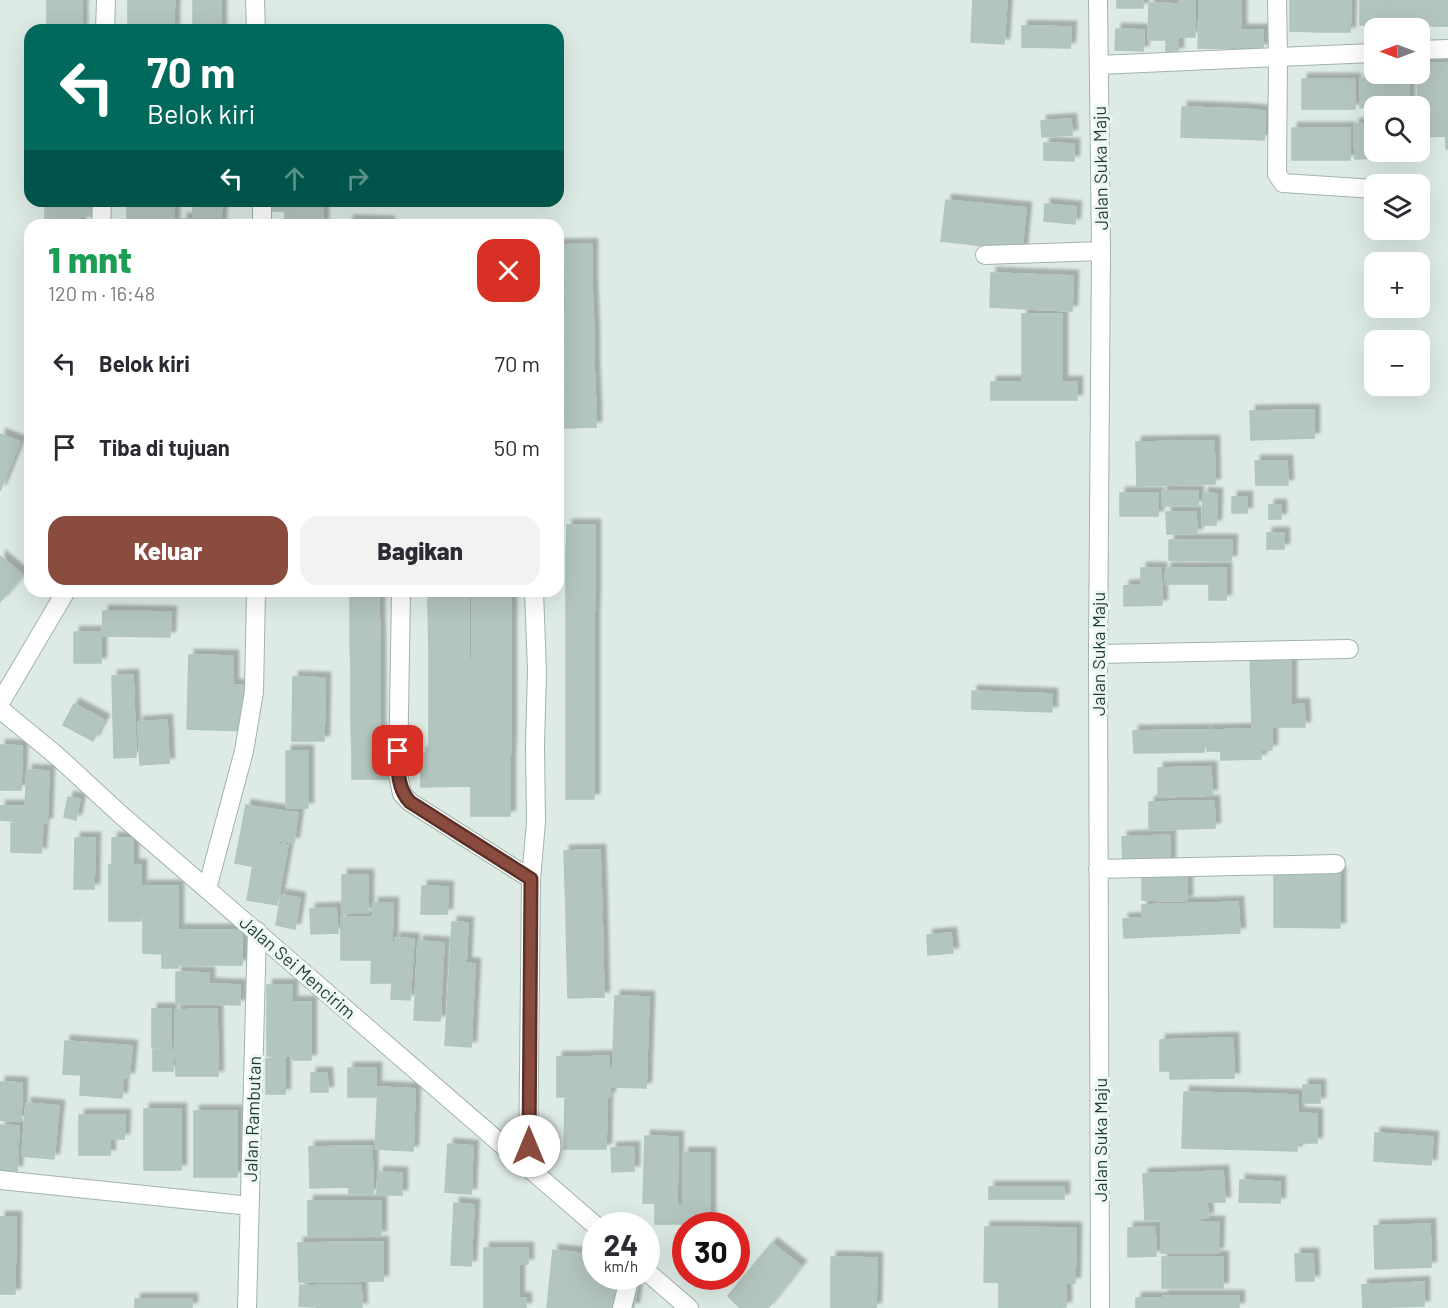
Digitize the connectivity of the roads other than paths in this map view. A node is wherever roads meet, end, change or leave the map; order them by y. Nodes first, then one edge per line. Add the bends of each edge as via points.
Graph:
1 (106, 0) edge
2 (255, 0) edge
3 (1098, 0) edge
4 (1277, 0) edge
5 (105, 24) edge
6 (256, 24) edge
7 (1448, 49) edge
8 (1430, 50) edge
9 (1364, 53) edge
10 (1278, 57) junction
11 (1099, 65) junction
12 (1364, 188) edge
13 (1101, 251) junction
14 (985, 255) dead end
15 (62, 597) edge
16 (256, 597) edge
17 (401, 597) edge
18 (534, 597) edge
19 (1349, 649) dead end
20 (1098, 654) junction
21 (0, 703) edge
22 (0, 709) edge
23 (1336, 864) dead end
24 (1098, 870) junction
25 (531, 879) junction
26 (207, 889) junction
27 (257, 931) junction
28 (528, 1168) junction
29 (0, 1180) edge
30 (250, 1206) junction
31 (582, 1214) edge
32 (660, 1283) edge
33 (626, 1290) edge
34 (247, 1308) edge
35 (622, 1308) edge
36 (689, 1308) edge
37 (1100, 1308) edge

1 - 5 street
2 - 6 street
3 - 11 street, Jalan Suka Maju
4 - 10 street
7 - 8 street
9 - 10 street
10 - 11 street
10 - 12 street via 1279,180
11 - 13 street, Jalan Suka Maju
13 - 14 street
13 - 20 street, Jalan Suka Maju
15 - 21 street
16 - 26 street via 254,692 246,740
17 - 25 street via 398,774 402,794
18 - 25 street via 536,822
19 - 20 street
20 - 24 street, Jalan Suka Maju
22 - 26 street, Jalan Sei Mencirim
23 - 24 street
24 - 37 street, Jalan Suka Maju
25 - 28 street
26 - 27 street, Jalan Sei Mencirim
27 - 28 street, Jalan Sei Mencirim
27 - 30 street, Jalan Rambutan
28 - 31 street, Jalan Sei Mencirim
29 - 30 street
30 - 34 street, Jalan Rambutan
32 - 36 street
33 - 35 street

